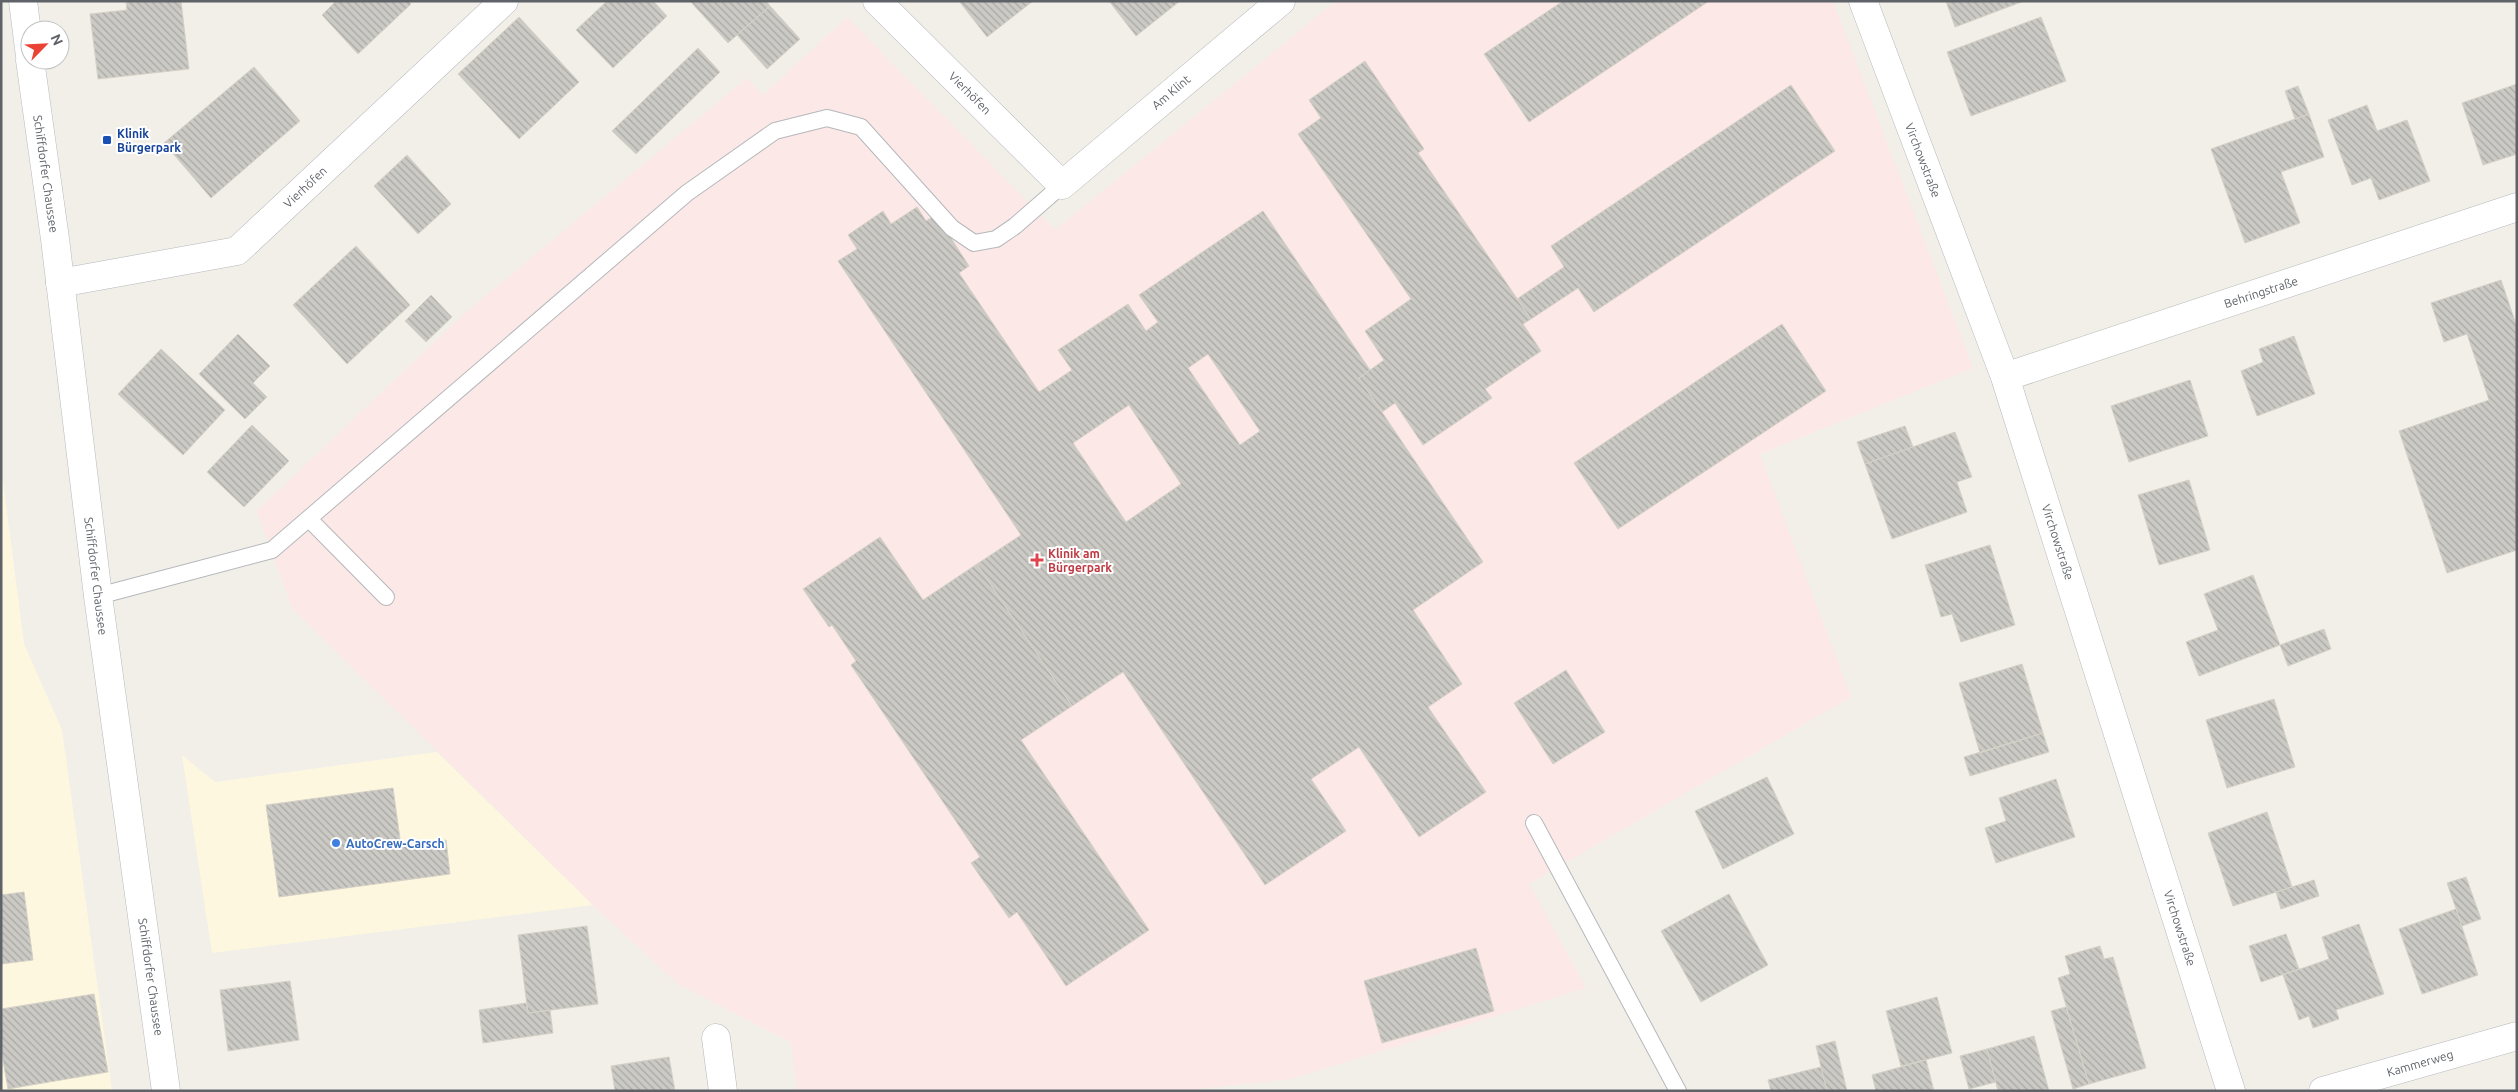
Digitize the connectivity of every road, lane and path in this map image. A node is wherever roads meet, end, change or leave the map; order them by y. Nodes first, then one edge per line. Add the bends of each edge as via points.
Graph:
1 (23, 1) edge
2 (504, 1) edge
3 (877, 1) edge
4 (1280, 1) edge
5 (1863, 1) edge
6 (25, 20) edge
7 (31, 70) edge
8 (1062, 185) junction
9 (2517, 207) edge
10 (60, 284) junction
11 (2005, 376) junction
12 (309, 519) junction
13 (98, 596) junction
14 (386, 597) dead end
15 (1534, 823) dead end
16 (2517, 1036) edge
17 (716, 1038) dead end
18 (166, 1091) edge
19 (723, 1091) edge
20 (1678, 1091) edge
21 (2231, 1091) edge
22 (2323, 1091) edge

1 - 6 street
2 - 10 street, Vierhöfen via 237,251
3 - 8 street, Vierhöfen
4 - 8 street, Am Klint
5 - 11 street, Virchowstraße
7 - 10 street, Schiffdorfer Chaussee
8 - 12 lane via 996,239 974,243 952,228 861,127 827,118 775,131 687,193
9 - 11 street, Behringstraße
10 - 13 street, Schiffdorfer Chaussee
11 - 21 street, Virchowstraße
12 - 13 lane via 272,550
12 - 14 lane
13 - 18 street, Schiffdorfer Chaussee
15 - 20 lane
16 - 22 street, Kammerweg
17 - 19 street

